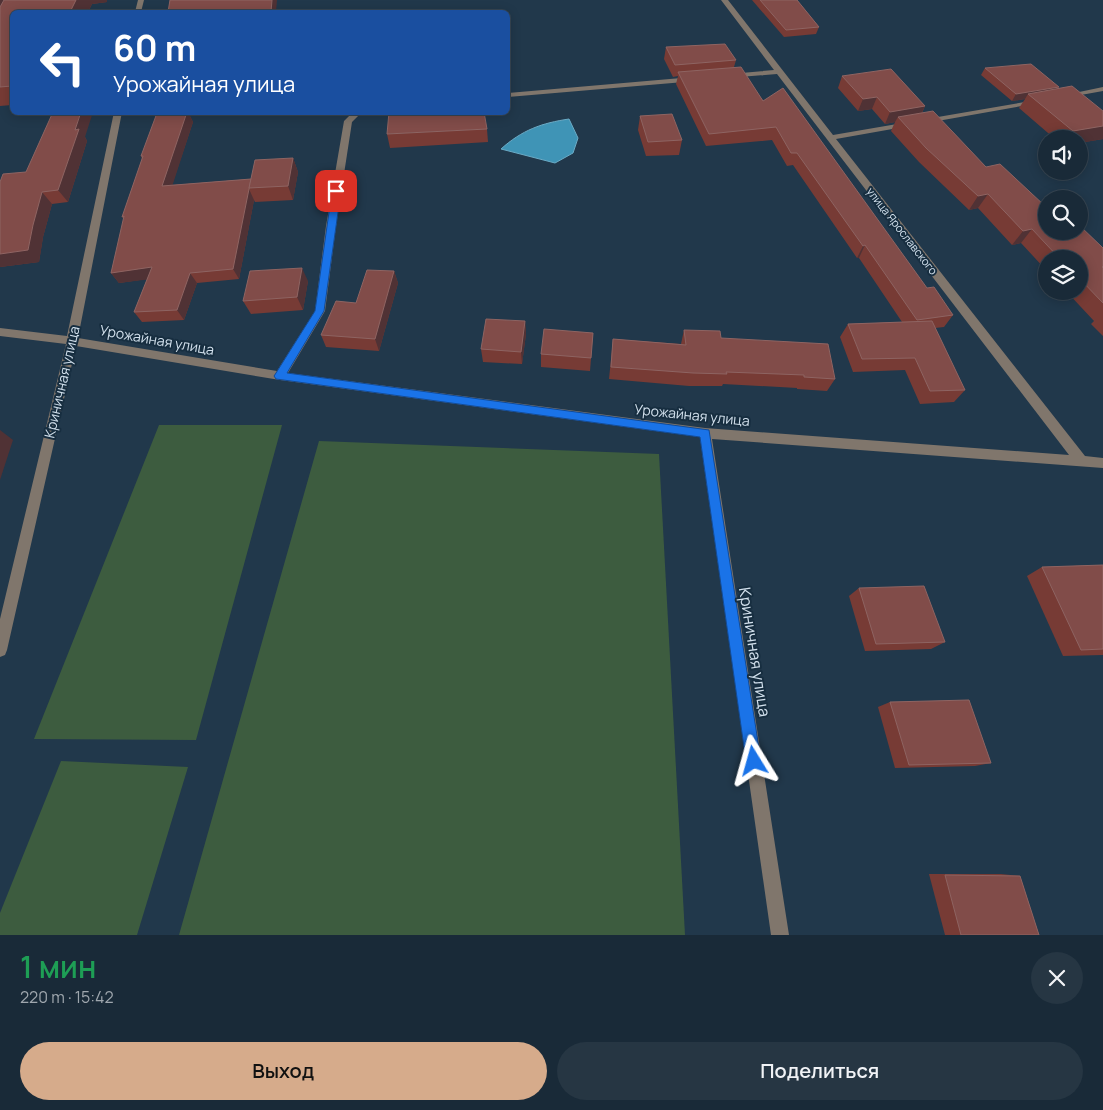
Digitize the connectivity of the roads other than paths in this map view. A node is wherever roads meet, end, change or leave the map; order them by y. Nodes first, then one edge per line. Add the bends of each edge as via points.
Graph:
1 (724, 0) edge
2 (778, 72) junction
3 (720, 77) edge
4 (700, 78) edge
5 (1103, 89) edge
6 (510, 94) edge
7 (1054, 98) edge
8 (1044, 100) edge
9 (117, 115) edge
10 (355, 115) edge
11 (829, 138) junction
12 (0, 332) edge
13 (72, 341) junction
14 (280, 376) junction
15 (705, 433) junction
16 (1081, 461) junction
17 (1103, 463) edge
18 (0, 650) edge
19 (780, 935) edge

1 - 2 street, улица Ярославского
2 - 3 street
2 - 11 street, улица Ярославского
4 - 6 street
5 - 7 street
8 - 11 street
9 - 13 street, Криничная улица
10 - 14 street via 348,121 320,311
11 - 16 street, улица Ярославского
12 - 13 street, Урожайная улица
13 - 14 street, Урожайная улица
13 - 18 street, Криничная улица
14 - 15 street, Урожайная улица
15 - 16 street, Урожайная улица
15 - 19 street, Криничная улица
16 - 17 street, Урожайная улица

